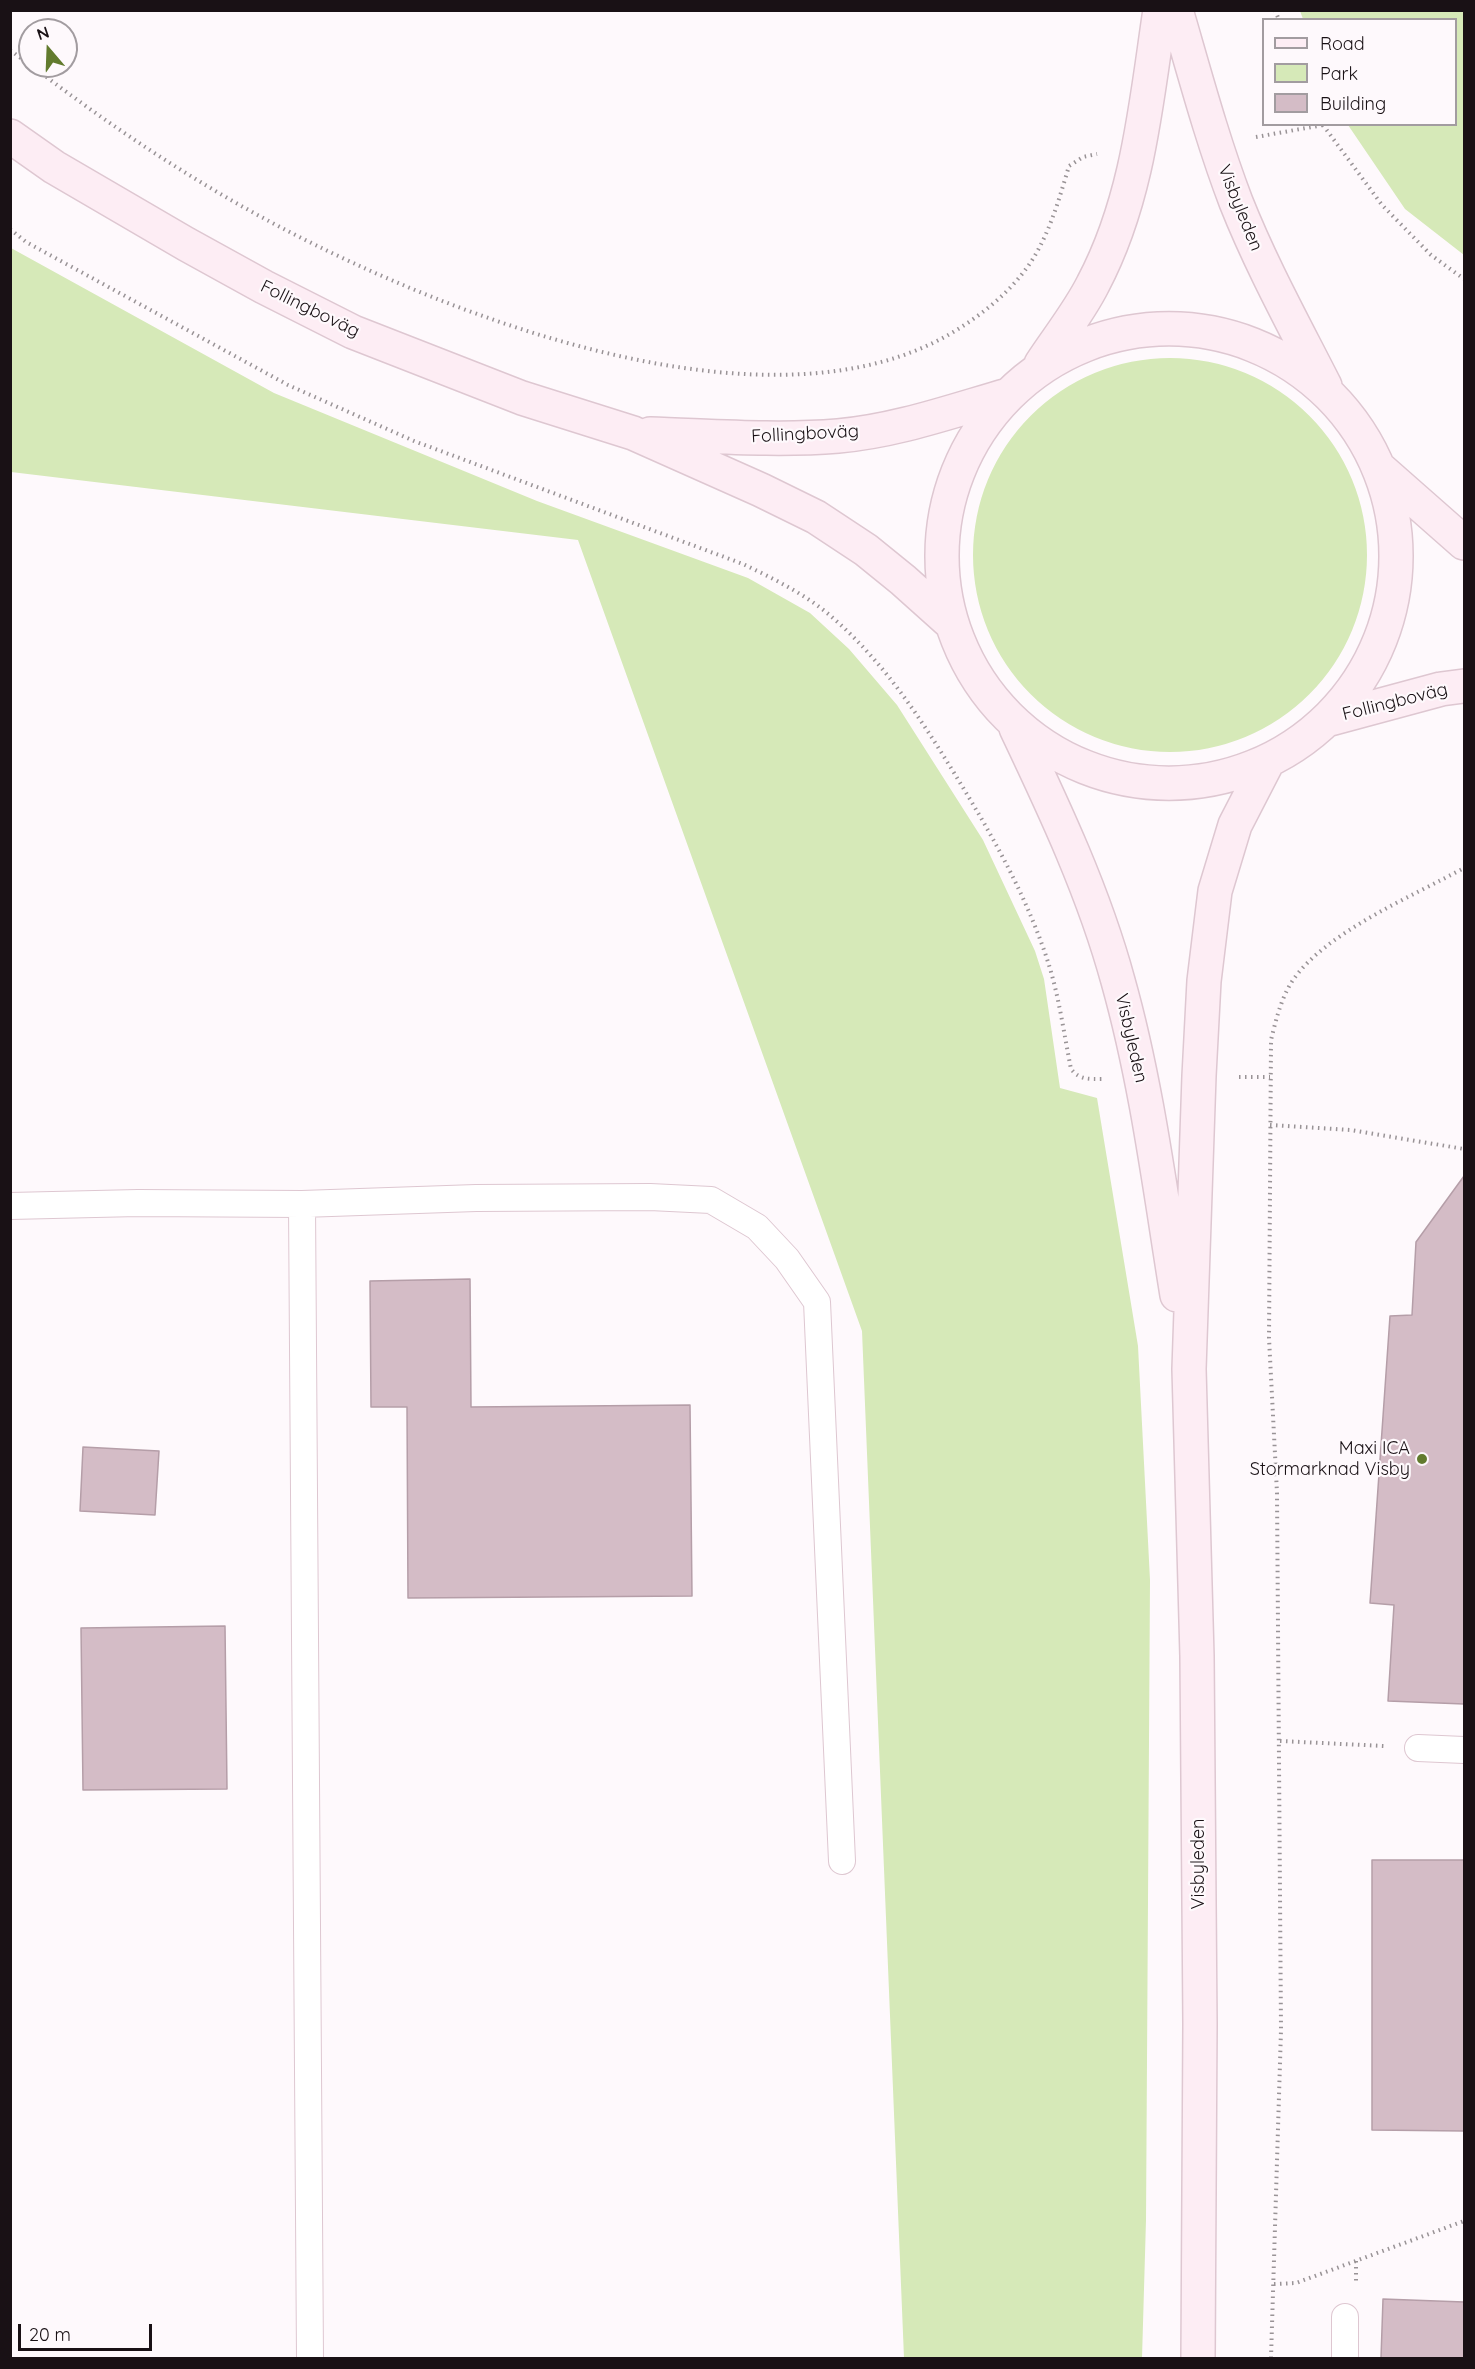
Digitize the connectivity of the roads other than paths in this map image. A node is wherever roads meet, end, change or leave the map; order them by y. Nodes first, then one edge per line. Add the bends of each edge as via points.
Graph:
1 (1160, 10) edge
2 (1176, 10) edge
3 (10, 136) edge
4 (1038, 369) junction
5 (1008, 395) junction
6 (1330, 395) junction
7 (633, 433) junction
8 (1379, 469) junction
9 (1464, 543) edge
10 (951, 623) junction
11 (1464, 686) edge
12 (1326, 720) junction
13 (1014, 723) junction
14 (1268, 761) junction
15 (302, 1204) junction
16 (10, 1206) edge
17 (1189, 1369) junction
18 (1418, 1748) road end
19 (1464, 1750) edge
20 (842, 1861) dead end
21 (1345, 2317) dead end
22 (310, 2358) edge
23 (1198, 2358) edge
24 (1345, 2358) edge

1 - 4 main road via 1129,199 1093,285
2 - 6 main road, Visbyleden via 1214,143 1263,266
3 - 7 main road, Follingboväg via 54,167 186,244 353,332 522,398
4 - 5 main road
4 - 6 main road via 1065,353 1125,332 1189,329 1251,343 1288,363
5 - 7 main road, Follingboväg via 894,427 840,436 778,439
5 - 10 main road via 984,423 961,462 945,514 942,569
6 - 8 main road via 1366,442
7 - 10 main road, Follingboväg via 816,517 875,557
8 - 9 main road
8 - 12 main road via 1395,527 1394,587 1388,617 1378,645 1347,698
10 - 13 main road via 976,677
11 - 12 main road, Follingboväg
12 - 14 main road via 1299,743
13 - 14 main road via 1058,755 1135,781 1189,783
13 - 17 main road, Visbyleden via 1092,901 1118,981 1142,1078
14 - 17 main road, Visbyleden via 1235,825 1215,891 1204,981
15 - 16 lane
15 - 20 lane via 488,1198 711,1200 757,1227 787,1259 816,1302
15 - 22 lane
17 - 23 main road, Visbyleden via 1198,1679
18 - 19 lane
21 - 24 lane

